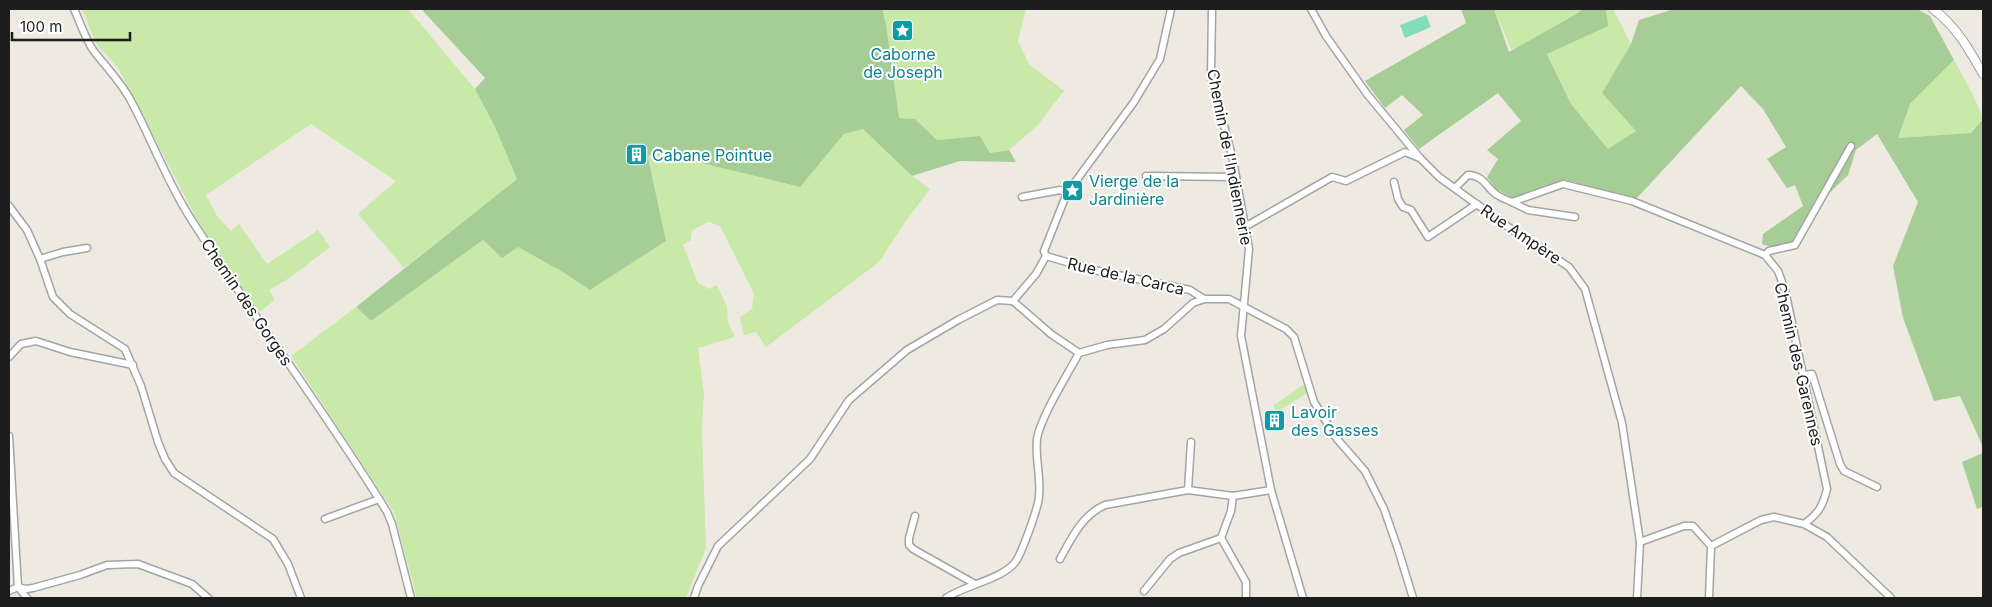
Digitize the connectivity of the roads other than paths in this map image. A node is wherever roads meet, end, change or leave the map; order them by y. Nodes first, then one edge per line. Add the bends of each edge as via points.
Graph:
1 (74, 9) edge
2 (1171, 9) edge
3 (1212, 9) edge
4 (1312, 9) edge
5 (1934, 9) edge
6 (1983, 74) edge
7 (1851, 146) dead end
8 (1420, 158) junction
9 (1146, 176) dead end
10 (1236, 176) junction
11 (1394, 182) dead end
12 (1456, 187) junction
13 (1067, 192) junction
14 (1022, 197) dead end
15 (1512, 202) junction
16 (1477, 204) junction
17 (9, 206) edge
18 (1575, 217) dead end
19 (1245, 225) junction
20 (87, 248) dead end
21 (1765, 255) junction
22 (1046, 256) junction
23 (40, 258) junction
24 (1204, 299) junction
25 (1013, 302) junction
26 (1243, 306) junction
27 (1079, 353) junction
28 (9, 357) edge
29 (133, 365) junction
30 (1803, 375) junction
31 (9, 436) edge
32 (1191, 442) dead end
33 (10, 481) edge
34 (1877, 487) dead end
35 (1188, 490) junction
36 (1271, 490) junction
37 (1233, 496) junction
38 (379, 498) junction
39 (915, 516) dead end
40 (325, 519) dead end
41 (1804, 524) junction
42 (1221, 538) junction
43 (1640, 542) junction
44 (1711, 546) junction
45 (1060, 559) dead end
46 (975, 584) junction
47 (18, 587) junction
48 (9, 591) edge
49 (1144, 592) dead end
50 (27, 598) edge
51 (208, 598) edge
52 (301, 598) edge
53 (411, 598) edge
54 (694, 598) edge
55 (946, 598) edge
56 (1246, 598) edge
57 (1303, 598) edge
58 (1413, 598) edge
59 (1637, 598) edge
60 (1709, 598) edge
61 (1891, 598) edge

1 - 38 street, Chemin des Gorges via 92,48 131,100 162,168 190,218
2 - 13 street via 1160,59 1146,84
3 - 10 street, Chemin de l'Indiennerie via 1211,76
4 - 8 street, Rue Ampère via 1326,36 1362,86
5 - 6 street via 1959,33
7 - 21 street via 1795,245
8 - 12 street, Rue Ampère via 1439,177
8 - 19 street via 1405,152 1346,181 1332,177
9 - 10 street
10 - 19 street, Chemin de l'Indiennerie
11 - 16 street via 1398,199 1403,207 1411,210 1428,237
12 - 15 street via 1468,175 1475,175 1496,194
12 - 16 street, Rue Ampère
13 - 14 street via 1060,190
13 - 22 street via 1044,252
15 - 18 street via 1528,210
15 - 21 street via 1563,184 1632,201
16 - 43 street, Rue Ampère via 1569,267 1585,289 1622,423
17 - 23 street via 27,230
19 - 26 street, Chemin de l'Indiennerie via 1248,266
20 - 23 street
21 - 30 street, Chemin des Garennes via 1778,271 1785,290
22 - 24 street, Rue de la Carca via 1094,270 1190,290
22 - 25 street
23 - 29 street via 52,297 70,314 125,349
24 - 26 street via 1229,299
24 - 27 street via 1193,303 1145,340
25 - 27 street
25 - 54 street via 997,300 958,320 908,350 849,400 810,459 718,546
26 - 36 street, Chemin de l'Indiennerie via 1241,336
26 - 58 street via 1286,329 1294,337 1314,402 1337,439 1371,482 1398,549
27 - 46 street via 1041,424 1037,439 1040,495 1016,561 999,575
28 - 29 street via 21,344 36,341 70,352
29 - 52 street via 158,442 174,473 273,540 288,564
30 - 34 street via 1812,374 1844,472
30 - 41 street, Chemin des Garennes via 1827,489 1824,503
31 - 33 street
32 - 35 street
33 - 47 street
35 - 37 street
35 - 45 street via 1095,509 1076,529
36 - 37 street
36 - 57 street, Chemin de l'Indiennerie
37 - 42 street
38 - 40 street
38 - 53 street, Chemin des Gorges via 392,524
39 - 46 street via 909,538 913,550
41 - 44 street via 1774,517 1761,520
41 - 61 street via 1827,537
42 - 49 street via 1170,559
42 - 56 street via 1246,582
43 - 44 street via 1684,526 1693,526
43 - 59 street, Rue Ampère
44 - 60 street
46 - 55 street
47 - 48 street
47 - 50 street
47 - 51 street via 33,588 107,565 138,564 192,584

